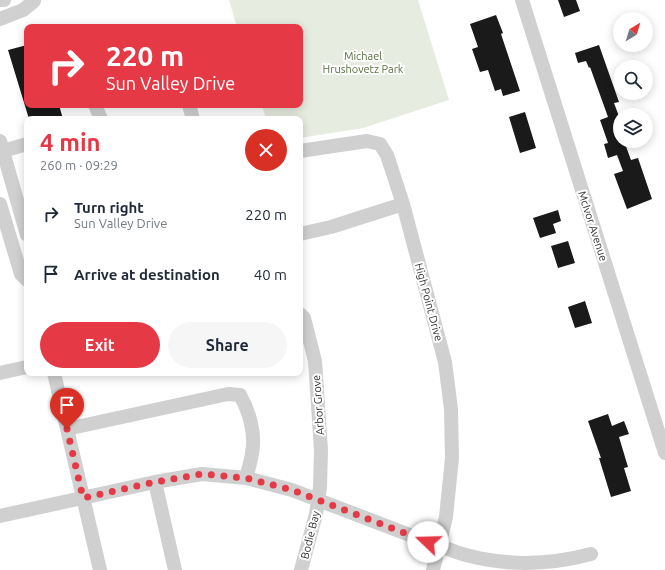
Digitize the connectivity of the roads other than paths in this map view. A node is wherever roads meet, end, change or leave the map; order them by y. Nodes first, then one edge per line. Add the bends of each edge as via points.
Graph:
1 (0, 0) edge
2 (4, 0) edge
3 (34, 0) edge
4 (522, 0) edge
5 (0, 19) edge
6 (24, 144) edge
7 (2, 146) edge
8 (303, 151) edge
9 (0, 204) edge
10 (403, 204) junction
11 (17, 228) edge
12 (303, 233) edge
13 (24, 277) edge
14 (303, 317) edge
15 (24, 367) edge
16 (0, 373) edge
17 (55, 376) edge
18 (67, 429) junction
19 (665, 453) edge
20 (246, 478) junction
21 (155, 482) junction
22 (83, 498) junction
23 (318, 499) junction
24 (0, 516) edge
25 (439, 545) junction
26 (591, 554) dead end
27 (100, 570) edge
28 (175, 570) edge
29 (301, 570) edge
30 (433, 570) edge

1 - 2 street
3 - 5 street via 23,10
4 - 19 street, McIvor Avenue
6 - 7 street
7 - 11 street
8 - 10 street, High Point Drive via 367,141 380,144 387,155
9 - 11 street
10 - 12 street
10 - 25 street, High Point Drive via 445,362 451,409 452,458 446,517
11 - 13 street via 21,274
14 - 23 street, Arbor Grove via 315,361 322,450
15 - 16 street
17 - 18 street
18 - 20 street via 228,394 240,395 247,406 253,438
18 - 22 street
20 - 21 street via 202,474
20 - 23 street
21 - 22 street
21 - 28 street
22 - 24 street
22 - 27 street
23 - 25 street
23 - 29 street, Bodie Bay
25 - 26 street via 464,555 503,562 544,563
25 - 30 street, High Point Drive

